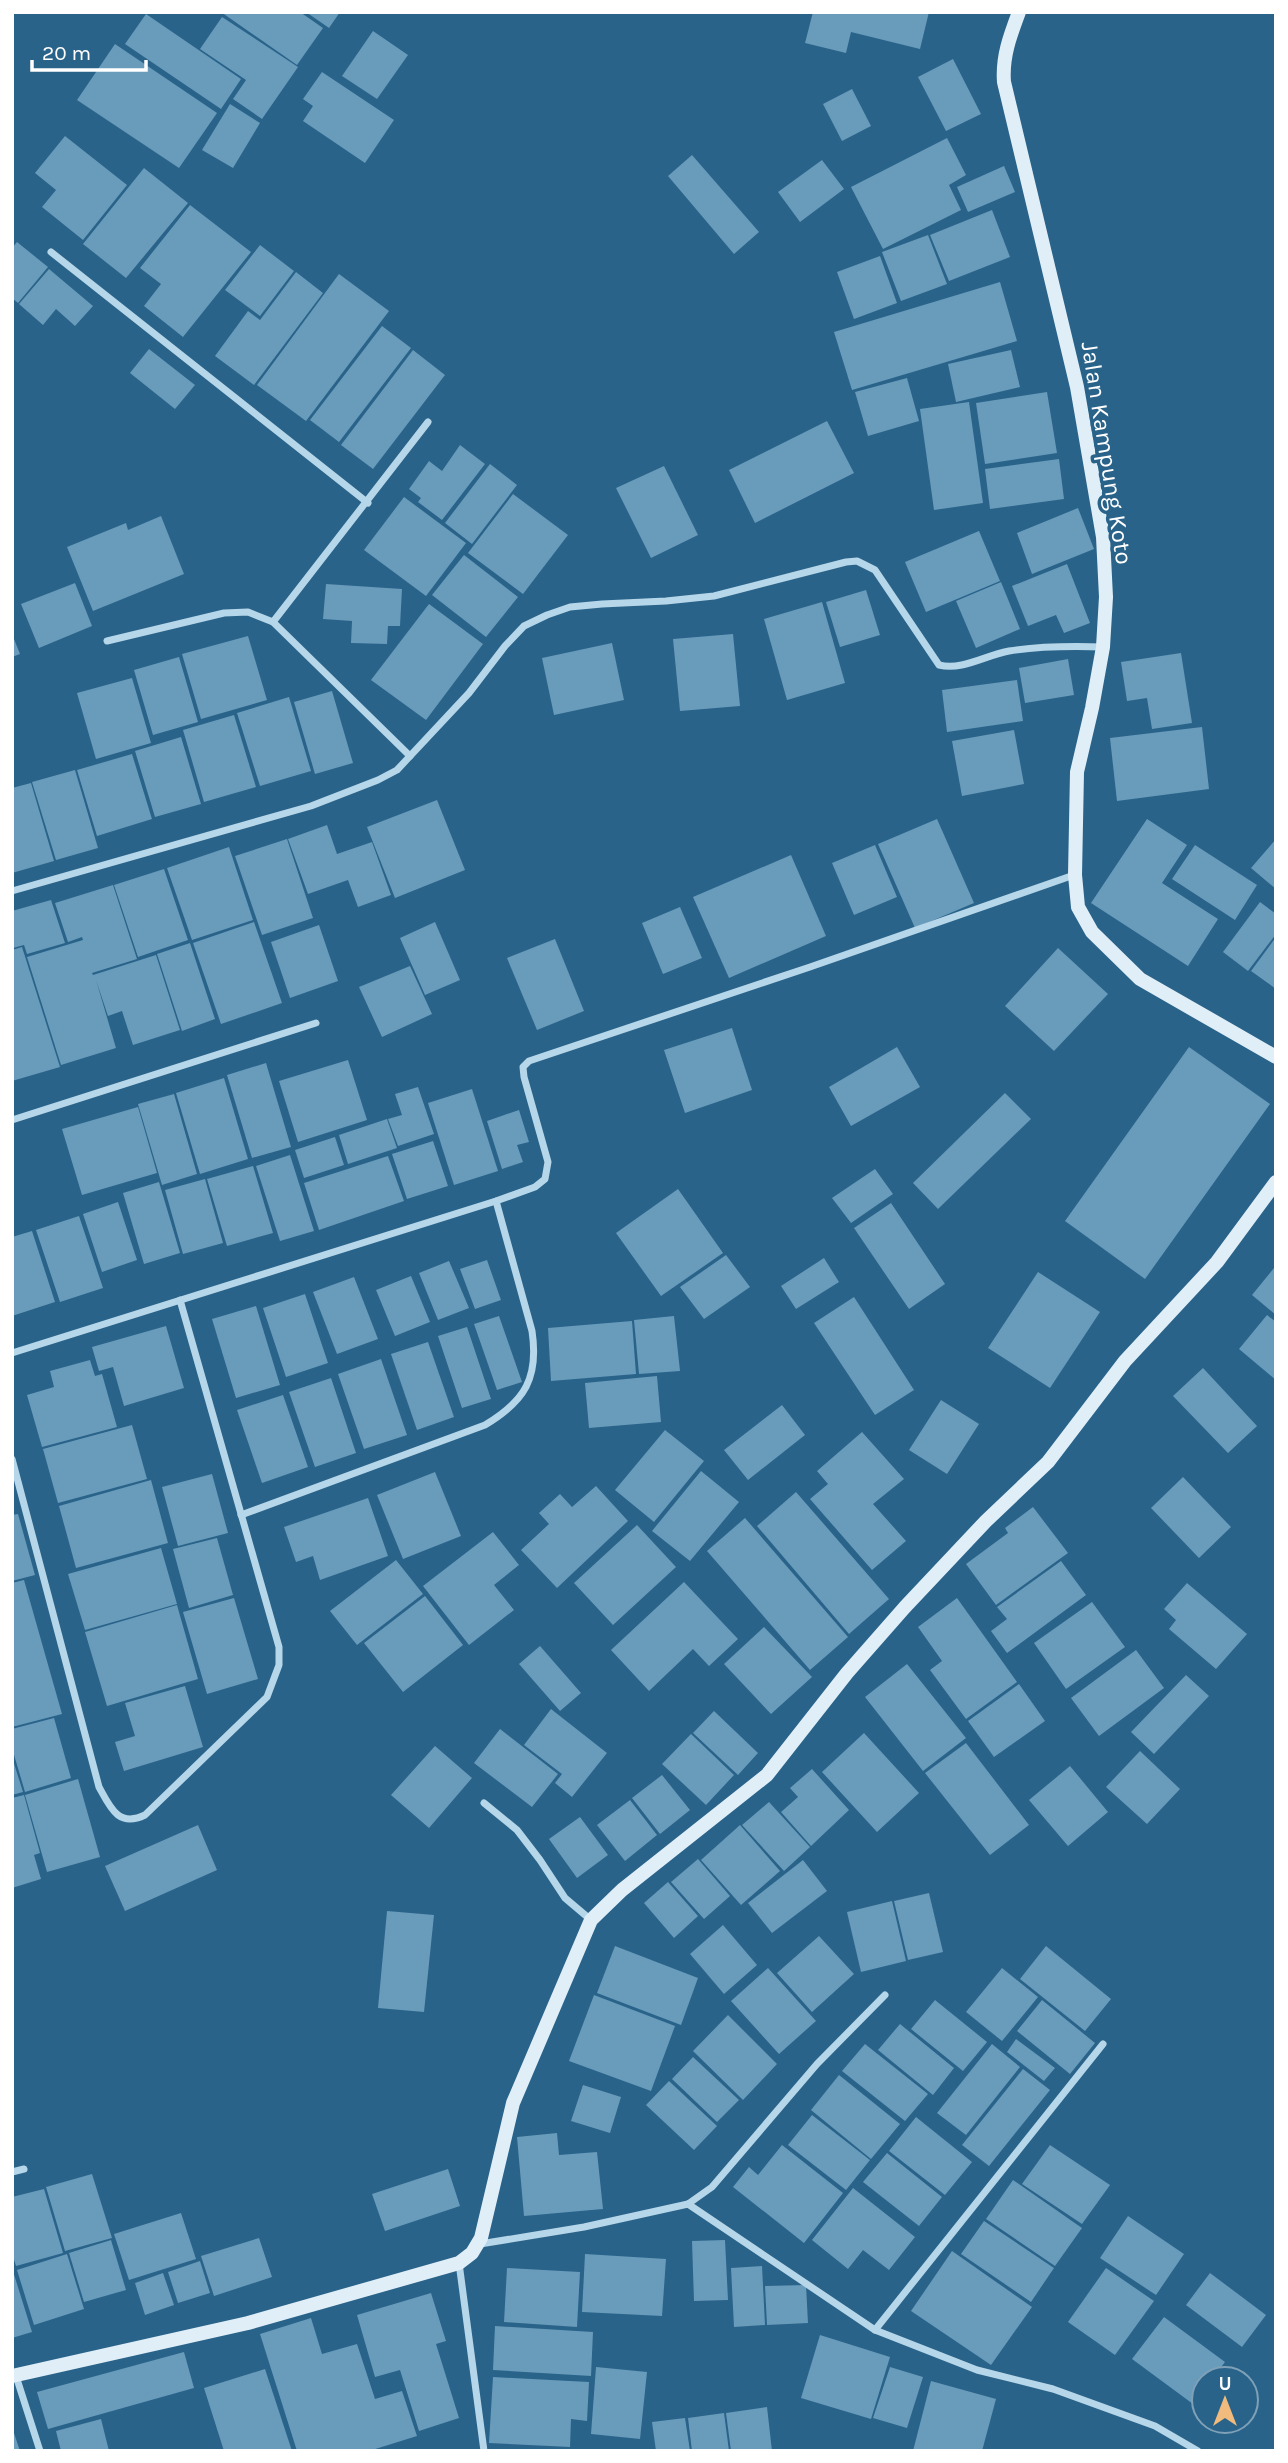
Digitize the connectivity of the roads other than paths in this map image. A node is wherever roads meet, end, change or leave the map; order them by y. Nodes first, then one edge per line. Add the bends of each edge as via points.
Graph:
1 (1019, 12) edge
2 (51, 252) dead end
3 (428, 422) dead end
4 (368, 503) junction
5 (273, 622) junction
6 (107, 641) dead end
7 (1102, 647) junction
8 (410, 756) junction
9 (1075, 875) junction
10 (12, 891) edge
11 (316, 1023) dead end
12 (1276, 1057) edge
13 (12, 1120) edge
14 (1276, 1182) edge
15 (496, 1201) junction
16 (180, 1300) junction
17 (12, 1353) edge
18 (12, 1459) edge
19 (241, 1515) junction
20 (484, 1803) dead end
21 (590, 1920) junction
22 (885, 1995) dead end
23 (1103, 2044) dead end
24 (24, 2169) dead end
25 (12, 2172) edge
26 (688, 2204) junction
27 (478, 2244) junction
28 (458, 2263) junction
29 (875, 2330) junction
30 (14, 2376) edge
31 (40, 2451) edge
32 (484, 2451) edge
33 (1198, 2451) edge

1 - 7 street, Jalan Kampung Koto via 1003,64 1004,82 1077,387 1102,537 1106,597
2 - 4 street
3 - 4 street
4 - 5 street
5 - 6 street via 248,612 224,613
5 - 8 street
7 - 8 street via 1007,651 955,667 943,666 936,663 875,570 857,561 846,562 714,596 570,607 547,615 524,626
7 - 9 street, Jalan Kampung Koto via 1077,772
8 - 10 street via 397,771 311,806
9 - 12 street, Jalan Kampung Koto via 1078,906 1092,932 1140,979
9 - 15 street via 529,1062 523,1067 524,1077 548,1172 535,1187
11 - 13 street
14 - 21 street via 1217,1262 1125,1361 1048,1462 905,1606 767,1775
15 - 16 street
15 - 19 street via 536,1353 521,1397 485,1425
16 - 17 street
16 - 19 street
18 - 19 street via 99,1787 115,1814 126,1819 145,1815 267,1698 274,1682 279,1647
20 - 21 street via 517,1830 565,1898
21 - 27 street via 513,2103
22 - 26 street via 817,2064 712,2187
23 - 29 street
24 - 25 street
26 - 27 street
26 - 29 street
27 - 28 street
28 - 30 street via 248,2323
28 - 32 street
29 - 33 street via 977,2370 1053,2389 1143,2422
30 - 31 street

